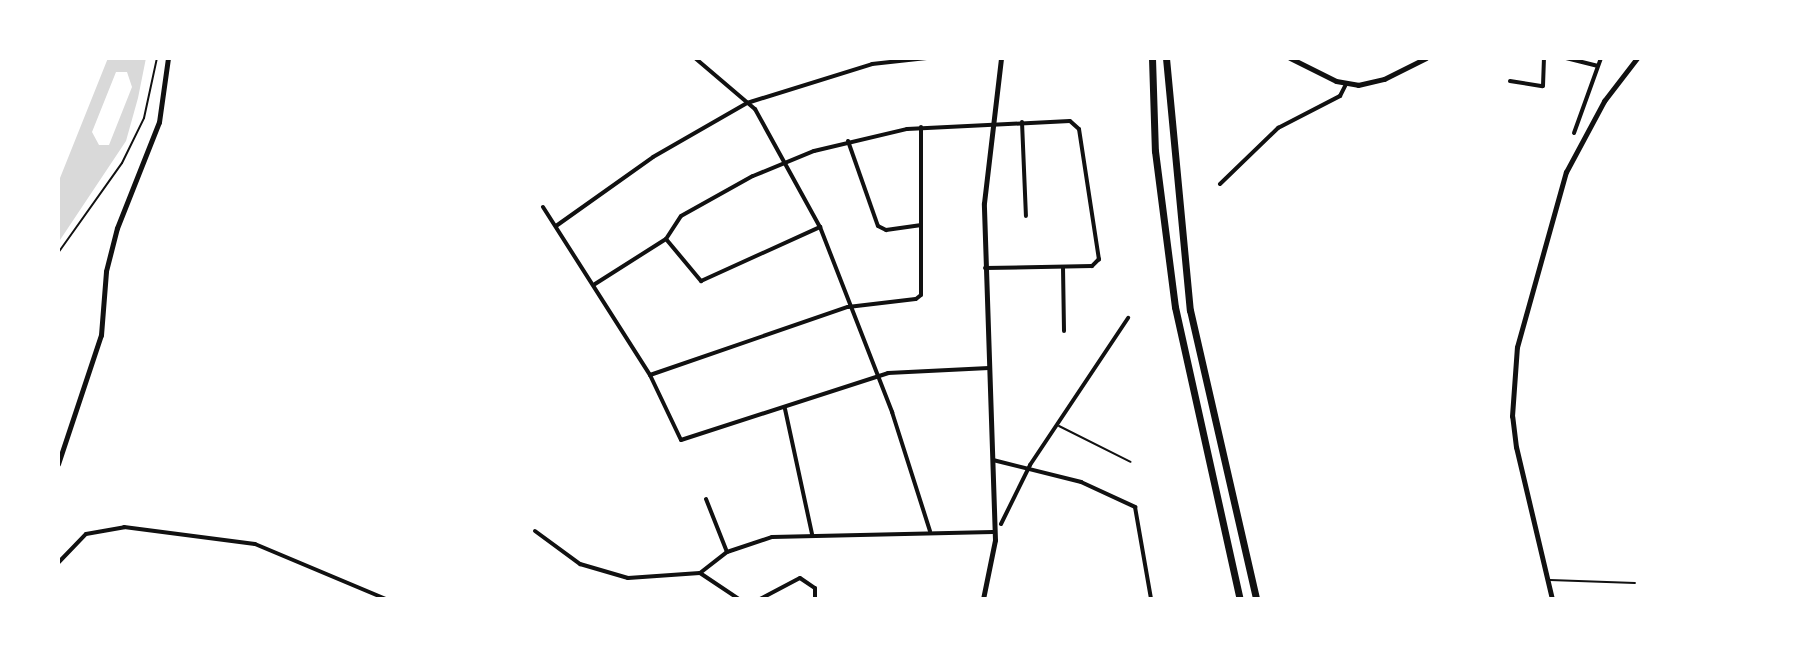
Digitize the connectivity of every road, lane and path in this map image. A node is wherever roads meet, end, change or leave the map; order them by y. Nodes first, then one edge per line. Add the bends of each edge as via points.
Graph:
1 (157, 58) edge
2 (168, 58) edge
3 (695, 58) edge
4 (927, 58) edge
5 (1001, 58) edge
6 (1152, 58) edge
7 (1166, 58) edge
8 (1290, 58) edge
9 (1426, 58) edge
10 (1544, 58) edge
11 (1566, 58) edge
12 (1601, 58) edge
13 (1637, 58) edge
14 (1597, 66) junction
15 (1510, 81) dead end
16 (1346, 84) junction
17 (747, 103) junction
18 (993, 122) junction
19 (1022, 122) junction
20 (921, 127) junction
21 (1574, 133) dead end
22 (848, 141) junction
23 (786, 162) junction
24 (1220, 184) dead end
25 (543, 207) dead end
26 (1026, 216) dead end
27 (921, 225) junction
28 (556, 226) junction
29 (820, 227) junction
30 (666, 239) junction
31 (58, 253) edge
32 (1063, 267) junction
33 (985, 268) junction
34 (595, 284) junction
35 (848, 307) junction
36 (1128, 318) dead end
37 (1064, 331) dead end
38 (989, 368) junction
39 (650, 375) junction
40 (879, 379) junction
41 (785, 409) junction
42 (1058, 425) junction
43 (990, 460) junction
44 (1131, 462) dead end
45 (58, 464) edge
46 (1030, 465) junction
47 (706, 499) dead end
48 (1001, 524) dead end
49 (535, 531) dead end
50 (930, 531) junction
51 (993, 532) junction
52 (812, 534) junction
53 (727, 552) junction
54 (58, 563) edge
55 (700, 573) junction
56 (1549, 580) junction
57 (1635, 583) dead end
58 (386, 599) edge
59 (739, 599) edge
60 (760, 599) edge
61 (815, 599) edge
62 (983, 599) edge
63 (1151, 599) edge
64 (1240, 599) edge
65 (1256, 599) edge
66 (1552, 599) edge

1 - 31 path via 144,118 122,163
2 - 45 street via 159,122 117,228 106,271 101,335
3 - 17 street
4 - 17 street via 872,64
5 - 18 street
6 - 64 highway via 1155,151 1175,307
7 - 65 highway via 1190,310
8 - 16 street
9 - 16 street via 1371,84
10 - 15 street via 1543,86
11 - 14 street
12 - 14 street
13 - 56 street via 1604,101 1566,172 1517,347 1512,416 1516,447
14 - 21 street
16 - 24 street via 1340,96 1278,128
17 - 23 street
17 - 28 street via 653,157
18 - 19 street
18 - 20 street
18 - 33 street via 984,200
19 - 26 street
19 - 32 street via 1070,121 1079,129 1099,259 1092,266
20 - 22 street
20 - 27 street
22 - 23 street
22 - 27 street via 878,226 886,230
23 - 29 street
23 - 30 street via 681,216
25 - 28 street
27 - 35 street via 921,295
28 - 34 street
29 - 30 street via 701,281
29 - 35 street
30 - 34 street
32 - 33 street
32 - 37 street
33 - 38 street
34 - 39 street
35 - 39 street
35 - 40 street
36 - 42 street
38 - 40 street via 888,373
38 - 43 street
39 - 41 street via 681,440
40 - 41 street
40 - 50 street
41 - 52 street
42 - 44 lane
42 - 46 street
43 - 46 street
43 - 51 street
46 - 48 street
46 - 63 street via 1122,497 1135,507
47 - 53 street
49 - 55 street via 567,557 607,573 628,578
50 - 51 street
50 - 52 street
51 - 62 street
52 - 53 street via 772,537
53 - 55 street
54 - 58 street via 86,534 124,527 255,544
55 - 59 street
56 - 57 lane
56 - 66 street
60 - 61 street via 789,581 809,582

